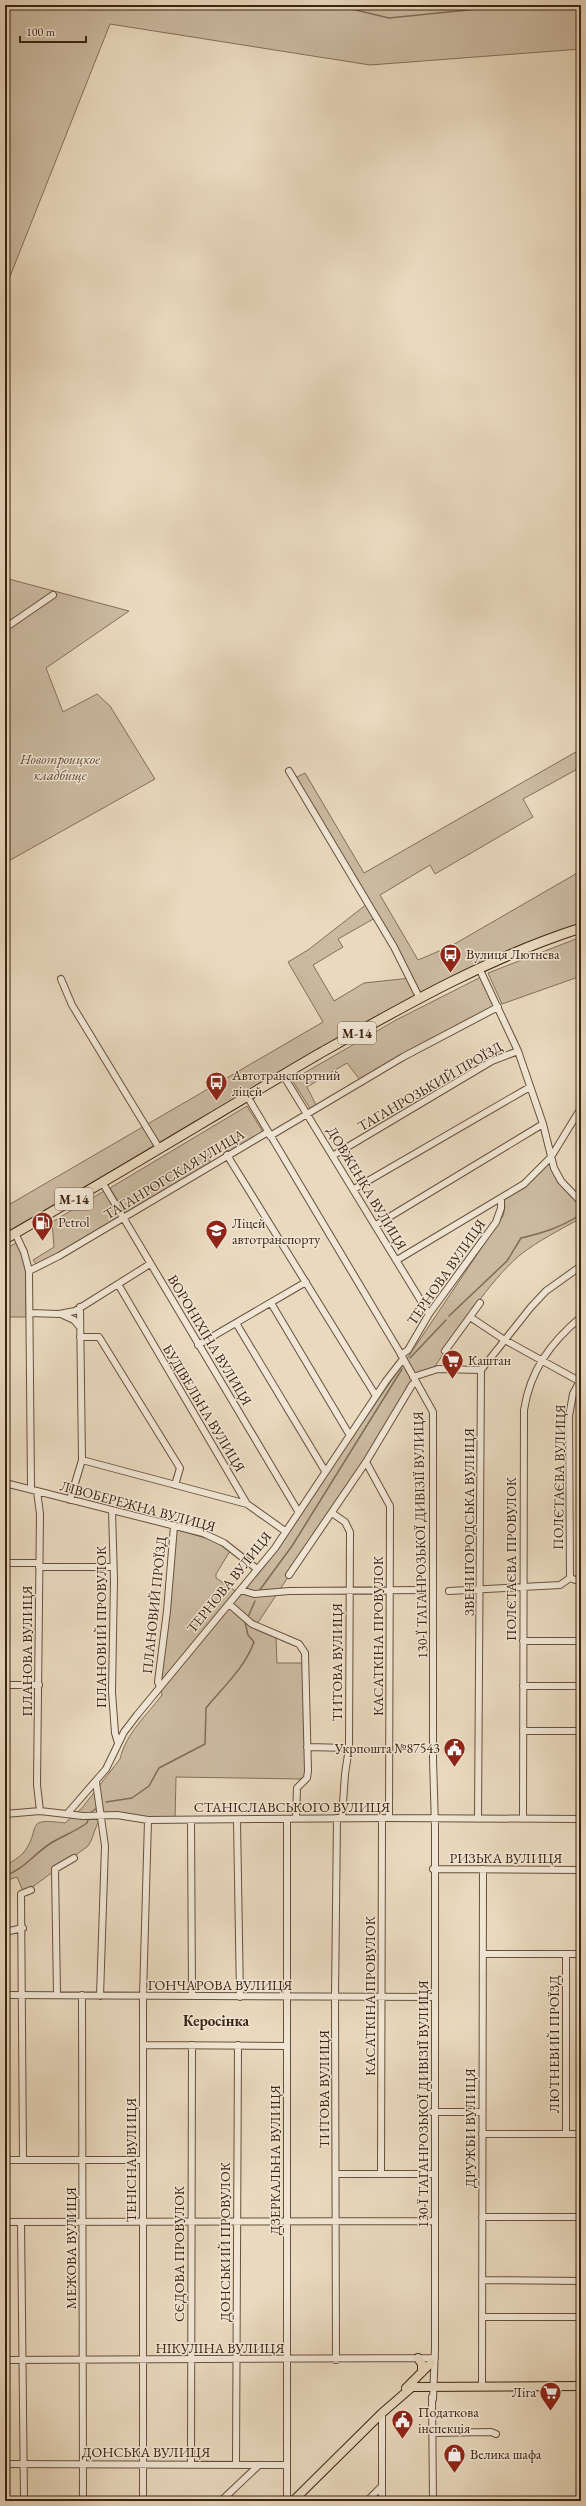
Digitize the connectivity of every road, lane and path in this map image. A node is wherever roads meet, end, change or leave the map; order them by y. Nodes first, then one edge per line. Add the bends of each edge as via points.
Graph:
1 (53, 595) dead end
2 (5, 628) edge
3 (290, 771) dead end
4 (581, 928) edge
5 (479, 968) junction
6 (61, 979) dead end
7 (419, 997) junction
8 (498, 1007) junction
9 (518, 1050) junction
10 (283, 1075) junction
11 (530, 1087) junction
12 (247, 1096) junction
13 (581, 1108) edge
14 (308, 1114) junction
15 (543, 1124) junction
16 (269, 1134) junction
17 (159, 1148) junction
18 (227, 1155) junction
19 (334, 1155) junction
20 (551, 1157) junction
21 (102, 1182) junction
22 (354, 1189) junction
23 (501, 1198) junction
24 (580, 1200) edge
25 (123, 1218) junction
26 (376, 1225) junction
27 (16, 1233) junction
28 (5, 1239) edge
29 (397, 1260) junction
30 (150, 1264) junction
31 (581, 1266) edge
32 (29, 1270) junction
33 (306, 1282) junction
34 (118, 1284) junction
35 (271, 1303) junction
36 (480, 1303) dead end
37 (80, 1307) junction
38 (30, 1313) junction
39 (59, 1314) junction
40 (430, 1314) junction
41 (470, 1317) junction
42 (581, 1318) edge
43 (236, 1323) junction
44 (79, 1326) junction
45 (80, 1337) junction
46 (504, 1339) junction
47 (198, 1345) junction
48 (445, 1351) dead end
49 (402, 1357) junction
50 (540, 1360) junction
51 (482, 1370) junction
52 (415, 1380) junction
53 (580, 1380) edge
54 (376, 1396) junction
55 (350, 1434) junction
56 (82, 1460) junction
57 (366, 1462) junction
58 (324, 1471) junction
59 (5, 1483) edge
60 (175, 1485) junction
61 (34, 1490) junction
62 (70, 1500) junction
63 (247, 1504) junction
64 (112, 1510) junction
65 (298, 1511) junction
66 (332, 1514) junction
67 (174, 1526) junction
68 (285, 1530) junction
69 (5, 1563) edge
70 (39, 1565) junction
71 (113, 1567) junction
72 (257, 1569) junction
73 (289, 1575) dead end
74 (570, 1578) junction
75 (581, 1582) edge
76 (523, 1587) junction
77 (241, 1590) junction
78 (422, 1590) dead end
79 (480, 1590) junction
80 (349, 1591) junction
81 (391, 1591) junction
82 (449, 1591) dead end
83 (229, 1604) junction
84 (523, 1641) junction
85 (581, 1641) edge
86 (5, 1685) edge
87 (39, 1685) junction
88 (523, 1686) junction
89 (581, 1686) edge
90 (160, 1687) junction
91 (523, 1730) junction
92 (581, 1731) edge
93 (118, 1743) junction
94 (307, 1748) junction
95 (349, 1748) junction
96 (96, 1782) junction
97 (40, 1811) junction
98 (5, 1814) edge
99 (67, 1814) junction
100 (101, 1816) junction
101 (296, 1818) junction
102 (340, 1818) junction
103 (386, 1818) junction
104 (434, 1818) junction
105 (287, 1819) junction
106 (478, 1819) junction
107 (523, 1819) junction
108 (581, 1819) edge
109 (148, 1820) junction
110 (191, 1820) junction
111 (237, 1820) junction
112 (74, 1858) dead end
113 (434, 1869) junction
114 (483, 1869) junction
115 (581, 1870) edge
116 (31, 1890) dead end
117 (23, 1928) junction
118 (5, 1932) edge
119 (483, 1954) junction
120 (566, 1954) junction
121 (581, 1954) edge
122 (57, 1994) junction
123 (5, 1995) edge
124 (23, 1995) junction
125 (82, 1995) junction
126 (100, 1996) junction
127 (143, 1996) junction
128 (192, 1996) junction
129 (240, 1997) junction
130 (287, 1997) junction
131 (335, 1997) junction
132 (382, 1997) junction
133 (433, 1997) junction
134 (143, 2045) junction
135 (192, 2045) junction
136 (238, 2045) junction
137 (287, 2046) junction
138 (433, 2112) junction
139 (482, 2112) junction
140 (482, 2134) junction
141 (566, 2134) junction
142 (581, 2134) edge
143 (5, 2160) edge
144 (23, 2160) junction
145 (83, 2160) junction
146 (142, 2160) junction
147 (336, 2174) junction
148 (381, 2174) junction
149 (433, 2174) junction
150 (482, 2217) junction
151 (581, 2217) edge
152 (433, 2221) junction
153 (5, 2222) edge
154 (21, 2222) junction
155 (83, 2222) junction
156 (143, 2222) junction
157 (336, 2222) junction
158 (191, 2223) junction
159 (238, 2223) junction
160 (287, 2223) junction
161 (482, 2280) junction
162 (581, 2281) edge
163 (482, 2317) junction
164 (581, 2317) edge
165 (418, 2358) junction
166 (5, 2360) edge
167 (22, 2360) junction
168 (82, 2360) junction
169 (142, 2360) junction
170 (191, 2360) junction
171 (237, 2360) junction
172 (286, 2360) junction
173 (336, 2360) junction
174 (432, 2360) junction
175 (422, 2372) junction
176 (433, 2386) junction
177 (482, 2386) junction
178 (581, 2386) edge
179 (399, 2396) junction
180 (382, 2413) junction
181 (433, 2433) junction
182 (496, 2434) dead end
183 (5, 2464) edge
184 (23, 2464) junction
185 (83, 2464) junction
186 (142, 2464) junction
187 (191, 2464) junction
188 (236, 2464) junction
189 (259, 2465) junction
190 (286, 2465) junction
191 (382, 2487) junction
192 (24, 2501) edge
193 (83, 2501) edge
194 (143, 2501) edge
195 (221, 2501) edge
196 (287, 2501) edge
197 (293, 2501) edge
198 (367, 2501) edge
199 (382, 2501) edge
200 (433, 2501) edge

1 - 2 street
3 - 7 street via 394,947
4 - 5 highway, М-14
5 - 7 highway, М-14
5 - 8 street
6 - 17 street via 72,1005
7 - 10 highway, М-14
8 - 9 street
8 - 14 street, ТАГАНРОГСКАЯ УЛИЦА via 410,1054
9 - 11 street
9 - 19 street, ТАГАНРОЗЬКИЙ ПРОЇЗД via 492,1061
10 - 12 highway, М-14
10 - 14 street, ДОВЖЕНКА ВУЛИЦЯ
11 - 15 street
11 - 22 street
12 - 16 street, 130-Ї ТАГАНРОЗЬКОЇ ДИВІЗІЇ ВУЛИЦЯ
12 - 17 highway, М-14
13 - 20 street
14 - 16 street, ТАГАНРОГСКАЯ УЛИЦА
14 - 19 street, ДОВЖЕНКА ВУЛИЦЯ
15 - 20 street
15 - 26 street
16 - 18 street, ТАГАНРОГСКАЯ УЛИЦА
16 - 49 street, 130-Ї ТАГАНРОЗЬКОЇ ДИВІЗІЇ ВУЛИЦЯ
17 - 21 highway, М-14
18 - 25 street, ТАГАНРОГСКАЯ УЛИЦА
18 - 33 street
19 - 22 street, ДОВЖЕНКА ВУЛИЦЯ
20 - 23 street via 524,1184
20 - 24 street via 561,1181
21 - 25 street, ВОРОНІХІНА ВУЛИЦЯ
21 - 27 highway, М-14
22 - 26 street, ДОВЖЕНКА ВУЛИЦЯ
23 - 29 street
23 - 40 street, ТЕРНОВА ВУЛИЦЯ via 501,1208 496,1222
25 - 30 street, ВОРОНІХІНА ВУЛИЦЯ
25 - 32 street, ТАГАНРОГСКАЯ УЛИЦА via 59,1256
26 - 29 street, ДОВЖЕНКА ВУЛИЦЯ
27 - 28 highway, М-14
27 - 32 street, ПЛАНОВА ВУЛИЦЯ
29 - 40 street, ДОВЖЕНКА ВУЛИЦЯ
30 - 34 street
30 - 47 street, ВОРОНІХІНА ВУЛИЦЯ
31 - 46 street via 546,1291
32 - 38 street, ПЛАНОВА ВУЛИЦЯ
33 - 35 street
33 - 54 street
34 - 37 street
34 - 63 street, БУДІВЕЛЬНА ВУЛИЦЯ
35 - 43 street
35 - 55 street
36 - 41 street
37 - 39 street via 75,1311
37 - 44 street
38 - 39 street
38 - 61 street, ПЛАНОВА ВУЛИЦЯ
39 - 44 street via 68,1316
40 - 49 street, ТЕРНОВА ВУЛИЦЯ
41 - 46 street
41 - 48 street
42 - 50 street, ПОЛЄТАЄВА ПРОВУЛОК
43 - 47 street
43 - 58 street
44 - 45 street
45 - 56 street
45 - 60 street via 99,1337 180,1468
46 - 50 street
46 - 51 street
47 - 65 street, ВОРОНІХІНА ВУЛИЦЯ
49 - 52 street, 130-Ї ТАГАНРОЗЬКОЇ ДИВІЗІЇ ВУЛИЦЯ
49 - 54 street, ТЕРНОВА ВУЛИЦЯ
50 - 53 street
50 - 76 street, ПОЛЄТАЄВА ПРОВУЛОК via 530,1384 524,1410
51 - 52 street via 438,1369
51 - 79 street, ЗВЕНИГОРОДСЬКА ВУЛИЦЯ
52 - 57 street
52 - 104 street, 130-Ї ТАГАНРОЗЬКОЇ ДИВІЗІЇ ВУЛИЦЯ via 433,1412
53 - 74 street, ПОЛЄТАЄВА ВУЛИЦЯ via 573,1394 569,1416
54 - 55 street, ТЕРНОВА ВУЛИЦЯ
55 - 58 street, ТЕРНОВА ВУЛИЦЯ
56 - 60 street
56 - 62 street
57 - 66 street
57 - 81 street, КАСАТКІНА ПРОВУЛОК via 390,1506
58 - 65 street, ТЕРНОВА ВУЛИЦЯ
59 - 61 street, ЛІВОБЕРЕЖНА ВУЛИЦЯ
60 - 63 street
61 - 62 street, ЛІВОБЕРЕЖНА ВУЛИЦЯ
61 - 70 street, ПЛАНОВА ВУЛИЦЯ via 40,1514
62 - 64 street, ЛІВОБЕРЕЖНА ВУЛИЦЯ
63 - 68 street, БУДІВЕЛЬНА ВУЛИЦЯ
64 - 67 street, ЛІВОБЕРЕЖНА ВУЛИЦЯ
64 - 71 street, ПЛАНОВИЙ ПРОВУЛОК
65 - 68 street, ТЕРНОВА ВУЛИЦЯ
66 - 73 street
66 - 80 street, ТИТОВА ВУЛИЦЯ via 345,1522 350,1532
67 - 72 street, ЛІВОБЕРЕЖНА ВУЛИЦЯ via 214,1537
67 - 90 street, ПЛАНОВИЙ ПРОЇЗД via 158,1682
68 - 72 street, ТЕРНОВА ВУЛИЦЯ via 275,1548
69 - 70 street
70 - 71 street
70 - 87 street, ПЛАНОВА ВУЛИЦЯ
71 - 93 street, ПЛАНОВИЙ ПРОВУЛОК via 112,1692
72 - 77 street, ТЕРНОВА ВУЛИЦЯ
74 - 75 street
74 - 76 street via 562,1584
76 - 79 street
76 - 84 street, ПОЛЄТАЄВА ПРОВУЛОК
77 - 80 street via 254,1594
77 - 83 street, ТЕРНОВА ВУЛИЦЯ
78 - 81 street
79 - 82 street
79 - 106 street, ЗВЕНИГОРОДСЬКА ВУЛИЦЯ
80 - 81 street
80 - 95 street, ТИТОВА ВУЛИЦЯ
81 - 103 street, КАСАТКІНА ПРОВУЛОК
83 - 90 street, ТЕРНОВА ВУЛИЦЯ
83 - 94 street via 256,1626 293,1641 303,1648 306,1658
84 - 85 street
84 - 88 street, ПОЛЄТАЄВА ПРОВУЛОК
86 - 87 street
87 - 97 street, ПЛАНОВА ВУЛИЦЯ via 37,1785
88 - 89 street
88 - 91 street, ПОЛЄТАЄВА ПРОВУЛОК
90 - 93 street, ТЕРНОВА ВУЛИЦЯ
91 - 92 street
91 - 107 street, ПОЛЄТАЄВА ПРОВУЛОК
93 - 96 street, ТЕРНОВА ВУЛИЦЯ via 109,1764
94 - 95 street
94 - 101 street via 308,1775 297,1788
95 - 102 street, ТИТОВА ВУЛИЦЯ
96 - 99 street, ТЕРНОВА ВУЛИЦЯ
96 - 100 street
97 - 98 street, СТАНІСЛАВСЬКОГО ВУЛИЦЯ
97 - 99 street, СТАНІСЛАВСЬКОГО ВУЛИЦЯ
99 - 100 street, СТАНІСЛАВСЬКОГО ВУЛИЦЯ
100 - 109 street, СТАНІСЛАВСЬКОГО ВУЛИЦЯ via 116,1815
100 - 126 street via 105,1846
101 - 102 street, СТАНІСЛАВСЬКОГО ВУЛИЦЯ
101 - 105 street, СТАНІСЛАВСЬКОГО ВУЛИЦЯ
102 - 103 street, СТАНІСЛАВСЬКОГО ВУЛИЦЯ
102 - 131 street, ТИТОВА ВУЛИЦЯ
103 - 104 street, СТАНІСЛАВСЬКОГО ВУЛИЦЯ
103 - 132 street, КАСАТКІНА ПРОВУЛОК
104 - 106 street, СТАНІСЛАВСЬКОГО ВУЛИЦЯ
104 - 113 street, 130-Ї ТАГАНРОЗЬКОЇ ДИВІЗІЇ ВУЛИЦЯ
105 - 111 street, СТАНІСЛАВСЬКОГО ВУЛИЦЯ
105 - 130 street, ДЗЕРКАЛЬНА ВУЛИЦЯ
106 - 107 street, СТАНІСЛАВСЬКОГО ВУЛИЦЯ
107 - 108 street, СТАНІСЛАВСЬКОГО ВУЛИЦЯ
109 - 110 street, СТАНІСЛАВСЬКОГО ВУЛИЦЯ
109 - 127 street, ТЕНІСНА ВУЛИЦЯ
110 - 111 street, СТАНІСЛАВСЬКОГО ВУЛИЦЯ
110 - 128 street
111 - 129 street
112 - 122 street via 55,1869
113 - 114 street, РИЗЬКА ВУЛИЦЯ
113 - 133 street, 130-Ї ТАГАНРОЗЬКОЇ ДИВІЗІЇ ВУЛИЦЯ
114 - 115 street, РИЗЬКА ВУЛИЦЯ
114 - 119 street, ДРУЖБИ ВУЛИЦЯ
116 - 117 street via 21,1894
117 - 118 street
117 - 124 street
119 - 120 street
119 - 139 street, ДРУЖБИ ВУЛИЦЯ
120 - 121 street
120 - 141 street, ЛЮТНЕВИЙ ПРОЇЗД
122 - 124 street, ГОНЧАРОВА ВУЛИЦЯ
122 - 125 street, ГОНЧАРОВА ВУЛИЦЯ
123 - 124 street, ГОНЧАРОВА ВУЛИЦЯ
124 - 144 street
125 - 126 street, ГОНЧАРОВА ВУЛИЦЯ
125 - 145 street, МЕЖОВА ВУЛИЦЯ
126 - 127 street, ГОНЧАРОВА ВУЛИЦЯ
127 - 128 street, ГОНЧАРОВА ВУЛИЦЯ
127 - 134 street, ТЕНІСНА ВУЛИЦЯ
128 - 129 street, ГОНЧАРОВА ВУЛИЦЯ
129 - 130 street, ГОНЧАРОВА ВУЛИЦЯ
130 - 131 street, ГОНЧАРОВА ВУЛИЦЯ
130 - 137 street, ДЗЕРКАЛЬНА ВУЛИЦЯ
131 - 132 street, ГОНЧАРОВА ВУЛИЦЯ
131 - 147 street, ТИТОВА ВУЛИЦЯ
132 - 133 street, ГОНЧАРОВА ВУЛИЦЯ
132 - 148 street, КАСАТКІНА ПРОВУЛОК
133 - 138 street, 130-Ї ТАГАНРОЗЬКОЇ ДИВІЗІЇ ВУЛИЦЯ
134 - 135 street
134 - 146 street, ТЕНІСНА ВУЛИЦЯ
135 - 136 street
135 - 158 street, СЄДОВА ПРОВУЛОК
136 - 137 street
136 - 159 street, ДОНСЬКИЙ ПРОВУЛОК
137 - 160 street, ДЗЕРКАЛЬНА ВУЛИЦЯ
138 - 139 street
138 - 149 street, 130-Ї ТАГАНРОЗЬКОЇ ДИВІЗІЇ ВУЛИЦЯ
139 - 140 street, ДРУЖБИ ВУЛИЦЯ
140 - 141 street
140 - 150 street, ДРУЖБИ ВУЛИЦЯ
141 - 142 street
143 - 144 street
144 - 145 street
145 - 146 street
145 - 155 street, МЕЖОВА ВУЛИЦЯ
146 - 156 street, ТЕНІСНА ВУЛИЦЯ
147 - 148 street
147 - 157 street, ТИТОВА ВУЛИЦЯ
148 - 149 street
149 - 152 street, 130-Ї ТАГАНРОЗЬКОЇ ДИВІЗІЇ ВУЛИЦЯ
150 - 151 street
150 - 161 street, ДРУЖБИ ВУЛИЦЯ
152 - 157 street
152 - 174 street, 130-Ї ТАГАНРОЗЬКОЇ ДИВІЗІЇ ВУЛИЦЯ
153 - 154 street
154 - 155 street
154 - 167 street
155 - 156 street
155 - 168 street, МЕЖОВА ВУЛИЦЯ
156 - 158 street
156 - 169 street, ТЕНІСНА ВУЛИЦЯ
157 - 160 street
157 - 173 street, ТИТОВА ВУЛИЦЯ
158 - 159 street
158 - 170 street, СЄДОВА ПРОВУЛОК
159 - 160 street
159 - 171 street, ДОНСЬКИЙ ПРОВУЛОК
160 - 172 street, ДЗЕРКАЛЬНА ВУЛИЦЯ
161 - 162 street
161 - 163 street, ДРУЖБИ ВУЛИЦЯ
163 - 164 street
163 - 177 street, ДРУЖБИ ВУЛИЦЯ
165 - 173 street, НІКУЛІНА ВУЛИЦЯ
165 - 174 street, НІКУЛІНА ВУЛИЦЯ
165 - 175 main road via 422,2364
166 - 167 street, НІКУЛІНА ВУЛИЦЯ
167 - 168 street, НІКУЛІНА ВУЛИЦЯ
167 - 184 street
168 - 169 street, НІКУЛІНА ВУЛИЦЯ
168 - 185 street, МЕЖОВА ВУЛИЦЯ
169 - 170 street, НІКУЛІНА ВУЛИЦЯ
169 - 186 street, ТЕНІСНА ВУЛИЦЯ
170 - 171 street, НІКУЛІНА ВУЛИЦЯ
170 - 187 street, СЄДОВА ПРОВУЛОК
171 - 172 street, НІКУЛІНА ВУЛИЦЯ
171 - 188 street, ДОНСЬКИЙ ПРОВУЛОК
172 - 173 street, НІКУЛІНА ВУЛИЦЯ
172 - 190 street, ДЗЕРКАЛЬНА ВУЛИЦЯ
174 - 175 main road
174 - 176 street, 130-Ї ТАГАНРОЗЬКОЇ ДИВІЗІЇ ВУЛИЦЯ
175 - 179 main road
176 - 177 main road
176 - 179 main road via 414,2386
176 - 181 street, 130-Ї ТАГАНРОЗЬКОЇ ДИВІЗІЇ ВУЛИЦЯ
177 - 178 main road
179 - 180 main road
180 - 191 street
180 - 197 main road
181 - 182 street
181 - 200 street, 130-Ї ТАГАНРОЗЬКОЇ ДИВІЗІЇ ВУЛИЦЯ
183 - 184 street, ДОНСЬКА ВУЛИЦЯ
184 - 185 street, ДОНСЬКА ВУЛИЦЯ
184 - 192 street
185 - 186 street, ДОНСЬКА ВУЛИЦЯ
185 - 193 street, МЕЖОВА ВУЛИЦЯ
186 - 187 street, ДОНСЬКА ВУЛИЦЯ
186 - 194 street, ТЕНІСНА ВУЛИЦЯ
187 - 188 street, ДОНСЬКА ВУЛИЦЯ
188 - 189 street, ДОНСЬКА ВУЛИЦЯ
189 - 190 street, ДОНСЬКА ВУЛИЦЯ
189 - 195 street
190 - 196 street, ДЗЕРКАЛЬНА ВУЛИЦЯ
191 - 198 street
191 - 199 street

